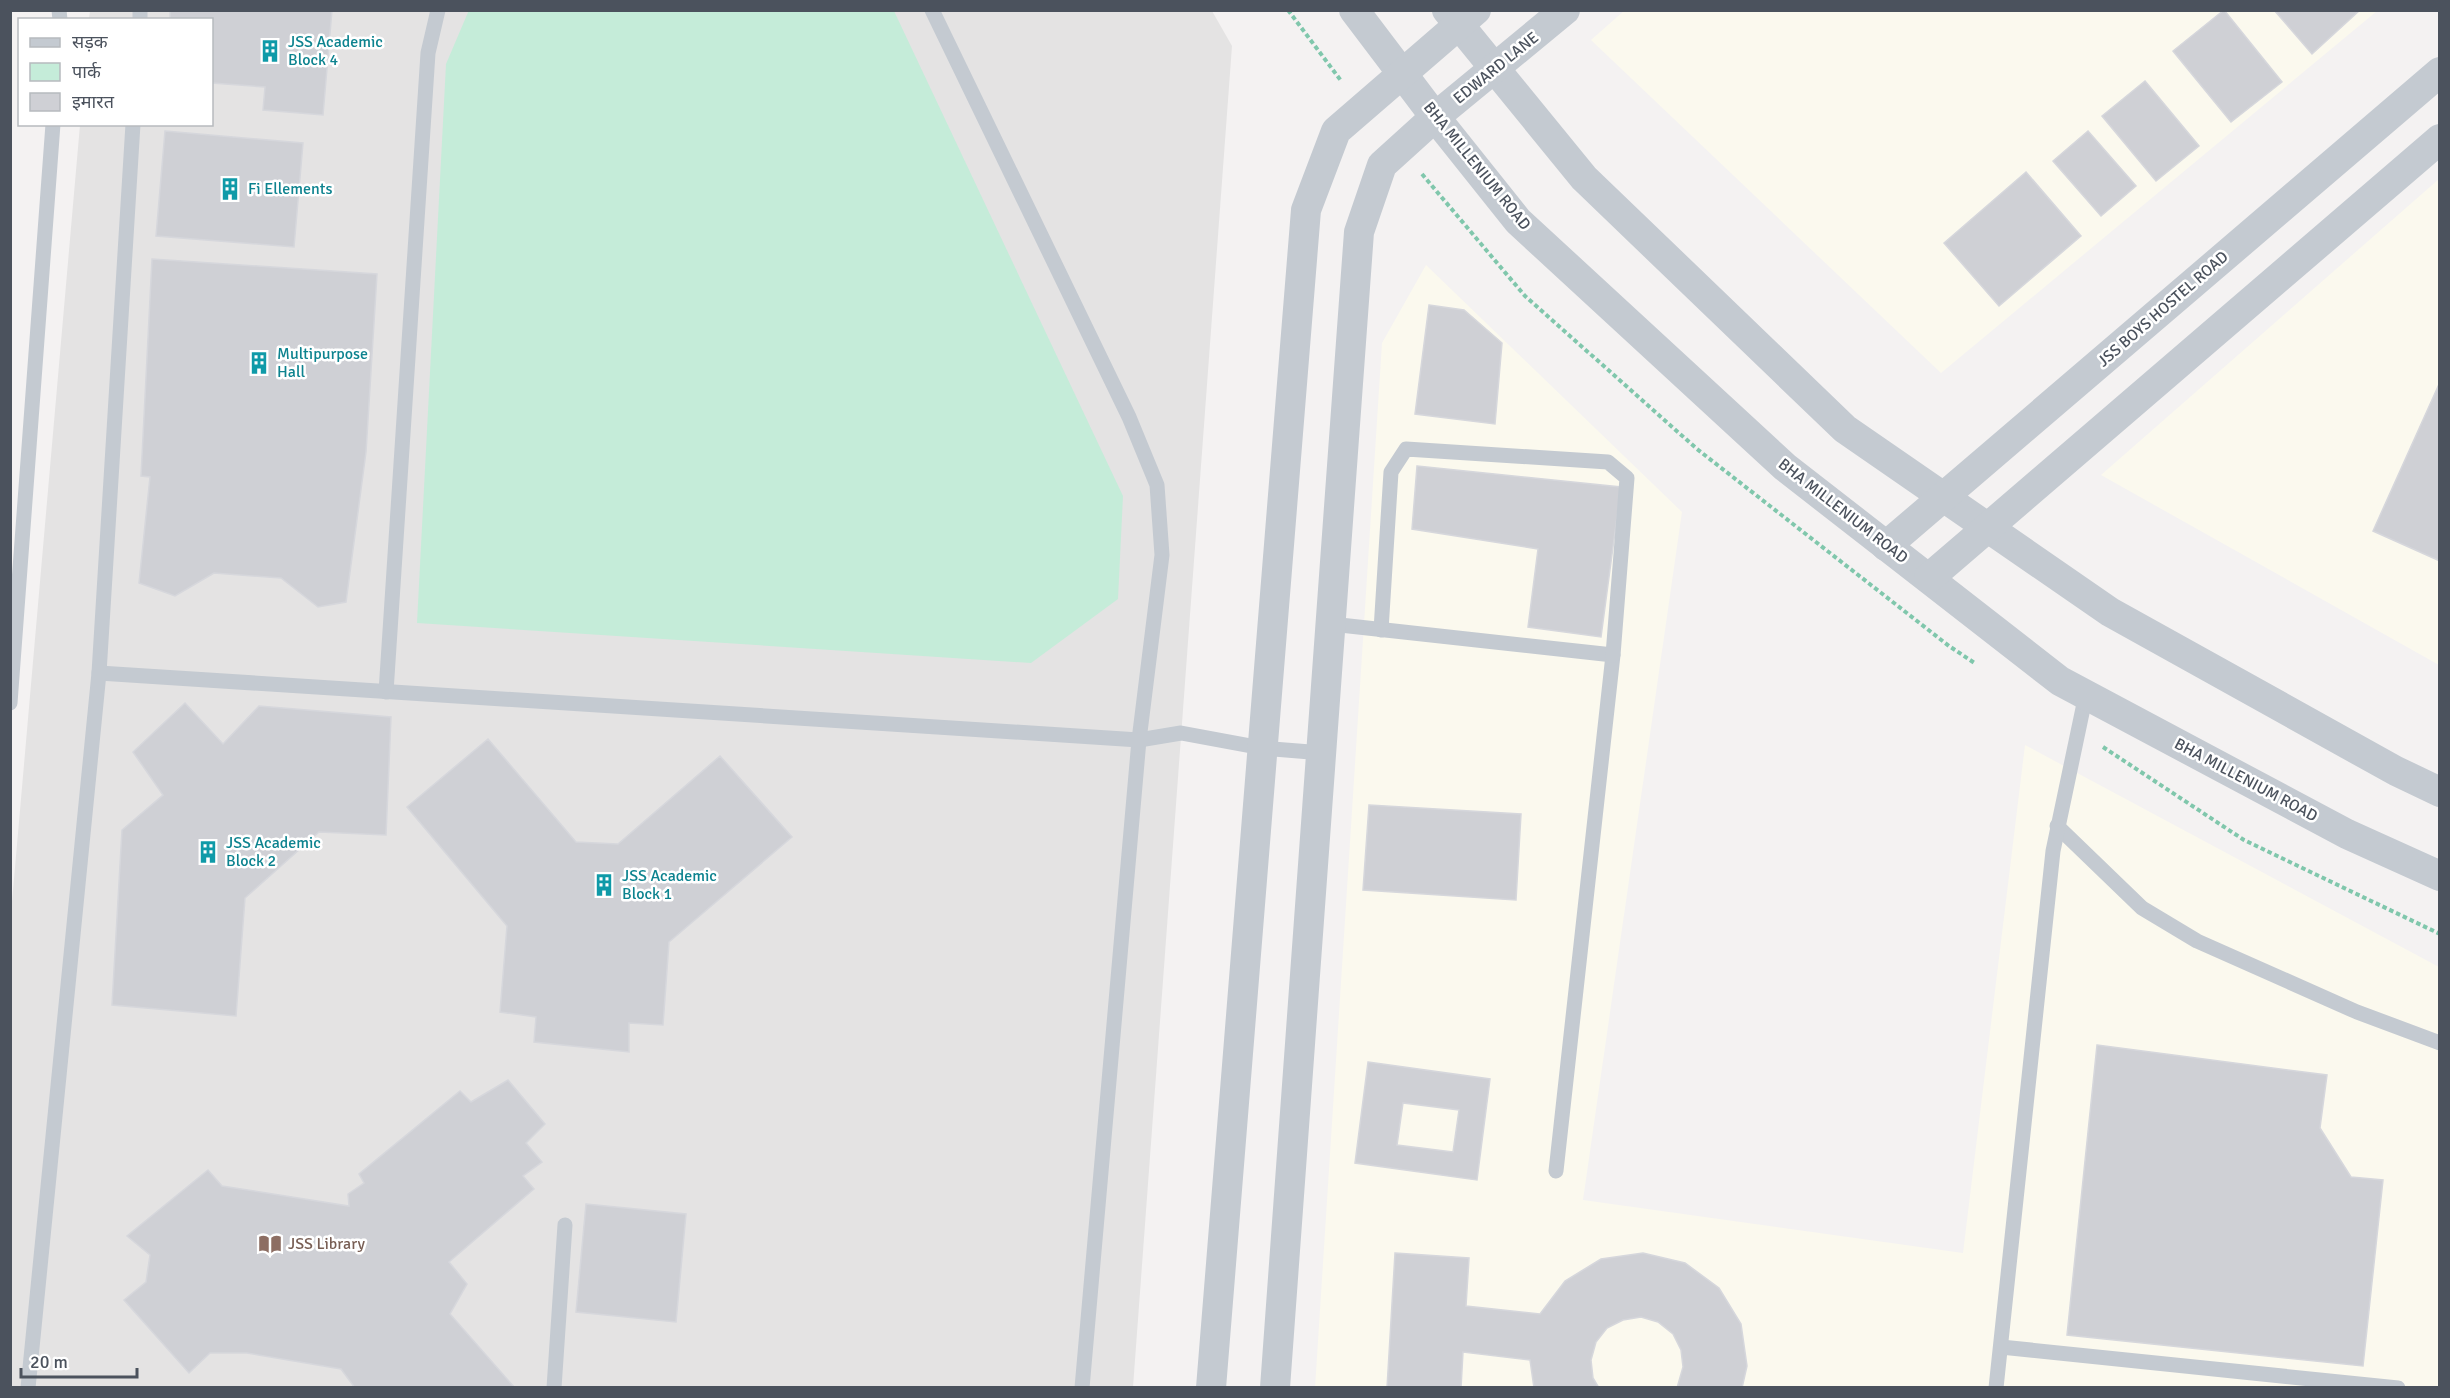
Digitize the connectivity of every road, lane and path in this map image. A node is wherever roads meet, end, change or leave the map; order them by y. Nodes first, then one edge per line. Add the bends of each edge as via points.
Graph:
1 (438, 10) edge
2 (932, 10) edge
3 (1288, 10) edge
4 (1354, 10) edge
5 (1564, 10) edge
6 (1461, 16) edge
7 (1496, 70) junction
8 (2439, 72) edge
9 (1403, 74) junction
10 (1362, 109) junction
11 (1435, 117) junction
12 (53, 126) edge
13 (133, 126) edge
14 (2439, 139) edge
15 (1943, 497) junction
16 (1988, 527) junction
17 (1886, 546) junction
18 (1929, 578) junction
19 (1331, 624) junction
20 (1381, 630) junction
21 (1613, 655) junction
22 (99, 673) junction
23 (386, 692) junction
24 (2086, 694) junction
25 (10, 703) edge
26 (1139, 740) junction
27 (1262, 748) junction
28 (1323, 753) junction
29 (2439, 792) edge
30 (2057, 826) junction
31 (2439, 876) edge
32 (2439, 1043) edge
33 (1556, 1171) dead end
34 (565, 1225) dead end
35 (2001, 1347) junction
36 (28, 1388) edge
37 (554, 1388) edge
38 (1082, 1388) edge
39 (1211, 1388) edge
40 (1275, 1388) edge
41 (1996, 1388) edge
42 (2398, 1388) edge

1 - 23 lane via 428,53
2 - 26 lane via 1129,417 1157,485 1162,555
3 - 10 path
4 - 9 street, BHA MILLENIUM ROAD
5 - 7 street, EDWARD LANE
6 - 7 street
6 - 9 street
7 - 11 street, EDWARD LANE
7 - 15 street via 1584,178 1845,429
8 - 15 street, JSS BOYS HOSTEL ROAD
9 - 10 street
9 - 11 street, BHA MILLENIUM ROAD
10 - 27 street via 1336,131 1306,210
11 - 17 street, BHA MILLENIUM ROAD via 1518,221 1785,467
11 - 19 street, EDWARD LANE via 1382,165 1359,232
12 - 25 lane
13 - 22 lane
14 - 16 street
15 - 16 street
15 - 17 street, JSS BOYS HOSTEL ROAD
16 - 18 street
16 - 29 street via 2110,612
17 - 18 street, BHA MILLENIUM ROAD
18 - 24 street, BHA MILLENIUM ROAD via 2060,681
19 - 20 lane
19 - 28 street, EDWARD LANE
20 - 21 lane
20 - 21 lane via 1391,472 1406,449 1608,462 1627,478
21 - 33 lane
22 - 23 lane
22 - 36 lane
23 - 26 lane
24 - 30 lane
24 - 31 street, BHA MILLENIUM ROAD via 2347,834
26 - 27 lane via 1181,732
26 - 38 lane
27 - 28 lane
27 - 39 street
28 - 40 street, EDWARD LANE
30 - 32 lane via 2142,908 2197,941 2357,1012
30 - 35 lane
34 - 37 lane
35 - 41 lane
35 - 42 lane

